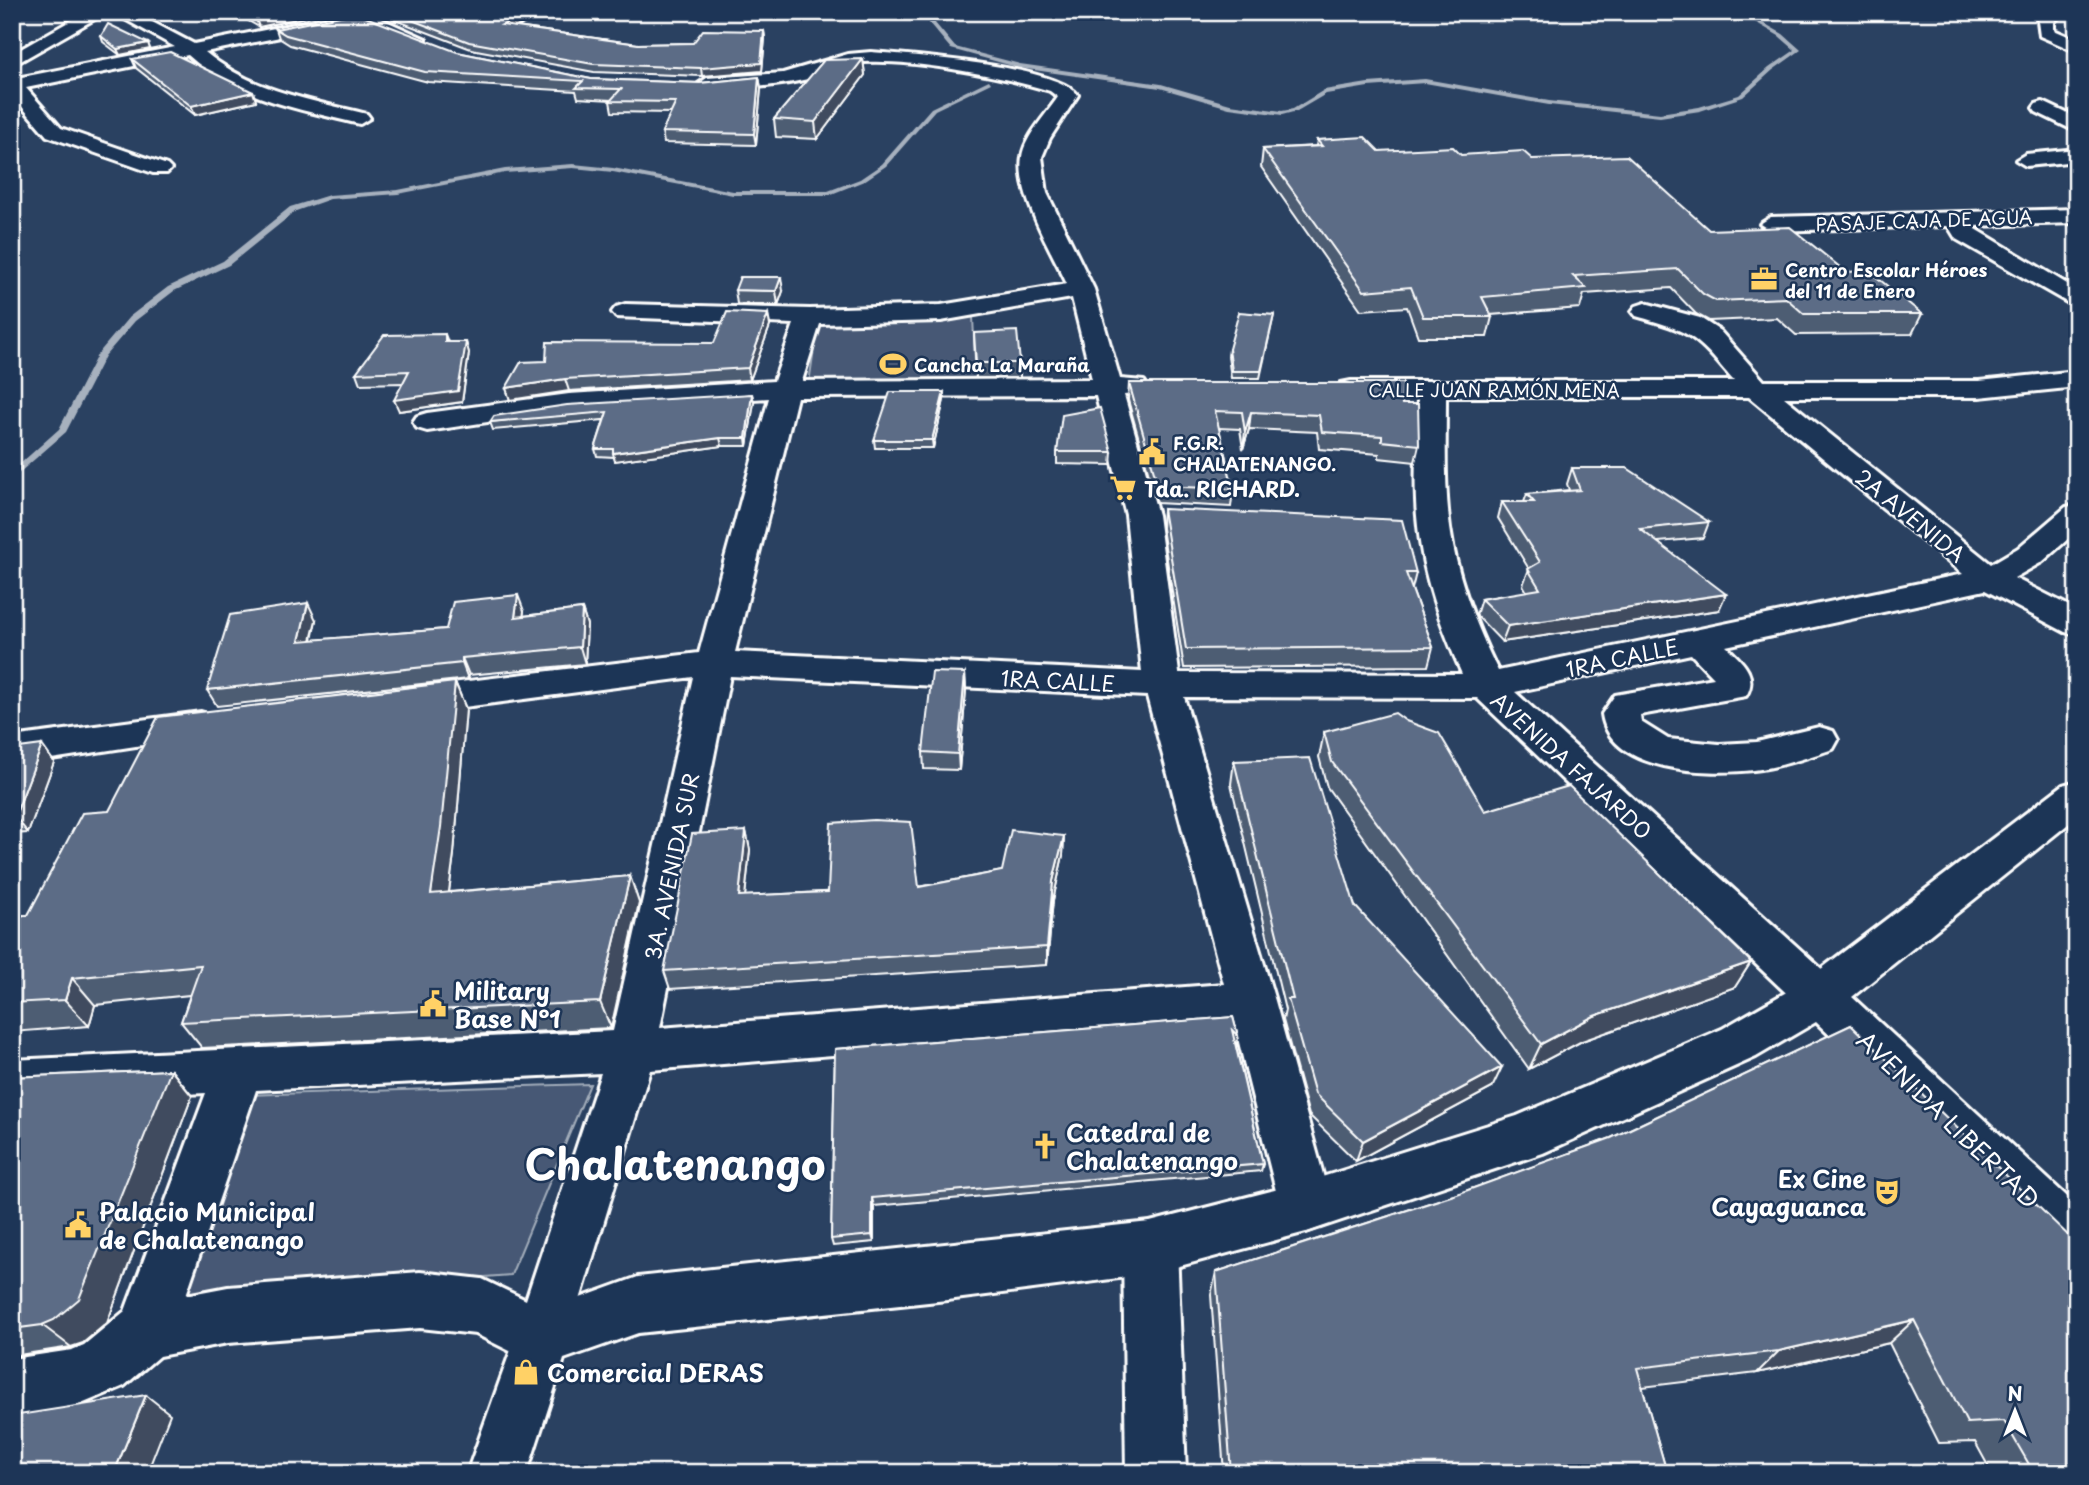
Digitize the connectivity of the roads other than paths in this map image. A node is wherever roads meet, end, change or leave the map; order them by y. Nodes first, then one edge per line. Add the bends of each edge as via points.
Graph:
1 (99, 12) edge
2 (120, 12) edge
3 (2056, 12) edge
4 (362, 13) edge
5 (2077, 47) edge
6 (191, 48) junction
7 (441, 48) edge
8 (12, 61) edge
9 (679, 84) edge
10 (13, 85) edge
11 (2043, 108) dead end
12 (360, 118) dead end
13 (2077, 126) edge
14 (2077, 155) edge
15 (2026, 160) dead end
16 (159, 169) dead end
17 (2077, 216) edge
18 (1956, 220) junction
19 (1771, 225) edge
20 (1082, 289) junction
21 (2077, 301) edge
22 (1645, 311) dead end
23 (625, 313) dead end
24 (810, 317) junction
25 (2077, 379) edge
26 (1108, 387) junction
27 (1162, 388) edge
28 (1324, 388) edge
29 (1756, 388) junction
30 (785, 389) junction
31 (1432, 389) junction
32 (427, 422) dead end
33 (2077, 514) edge
34 (1989, 579) junction
35 (2077, 624) edge
36 (1699, 641) junction
37 (714, 663) junction
38 (1162, 684) junction
39 (1486, 686) junction
40 (374, 704) edge
41 (237, 720) edge
42 (1819, 740) dead end
43 (12, 751) edge
44 (2077, 796) edge
45 (1820, 996) junction
46 (1252, 1001) junction
47 (632, 1051) junction
48 (239, 1068) junction
49 (12, 1081) edge
50 (1306, 1207) junction
51 (2077, 1243) edge
52 (1150, 1248) junction
53 (146, 1330) junction
54 (542, 1339) junction
55 (12, 1388) edge
56 (497, 1473) edge
57 (1156, 1473) edge

1 - 8 street
2 - 6 street
3 - 5 street via 2046,21 2046,32
4 - 6 street
4 - 7 street
6 - 10 street
6 - 12 street via 215,70 263,94
9 - 20 street via 781,79 855,58 891,57 1063,89 1069,95 1032,157 1035,193
10 - 16 street via 54,132
11 - 13 street
14 - 15 street
17 - 18 street, PASAJE CAJA DE AGUA
18 - 19 street, PASAJE CAJA DE AGUA
18 - 21 street via 1965,234
20 - 24 street via 941,313
20 - 26 street
22 - 29 street, 2A AVENIDA via 1691,323 1711,337
23 - 24 street
24 - 30 street, 3A. AVENIDA SUR
25 - 29 street, CALLE JUAN RAMÓN MENA via 1979,388
26 - 27 street
26 - 30 street
26 - 38 street via 1156,516
28 - 31 street, CALLE JUAN RAMÓN MENA
29 - 31 street, CALLE JUAN RAMÓN MENA
29 - 34 street, 2A AVENIDA
30 - 32 street via 569,402
30 - 37 street, 3A. AVENIDA SUR
31 - 39 street, AVENIDA FAJARDO via 1420,527
33 - 34 street, 1RA CALLE via 2031,555
34 - 35 street, 2A AVENIDA
34 - 36 street, 1RA CALLE
36 - 39 street, 1RA CALLE
36 - 42 street via 1732,673 1733,687 1628,704 1621,714 1623,728 1659,752 1719,758 1757,756
37 - 38 street, 1RA CALLE
37 - 40 street, 1RA CALLE
37 - 47 street, 3A. AVENIDA SUR
38 - 39 street, 1RA CALLE
38 - 46 street
39 - 45 street, AVENIDA FAJARDO
41 - 43 street
44 - 45 street
45 - 50 street via 1739,1043 1525,1137
45 - 51 street, AVENIDA LIBERTAD
46 - 47 street
46 - 50 street
47 - 48 street
47 - 54 street, 3A. AVENIDA SUR
48 - 49 street
48 - 53 street
50 - 52 street
52 - 54 street via 638,1305
52 - 57 street
53 - 54 street via 228,1315 420,1300 482,1307
53 - 55 street via 104,1366 72,1378
54 - 56 street, 3A. AVENIDA SUR

